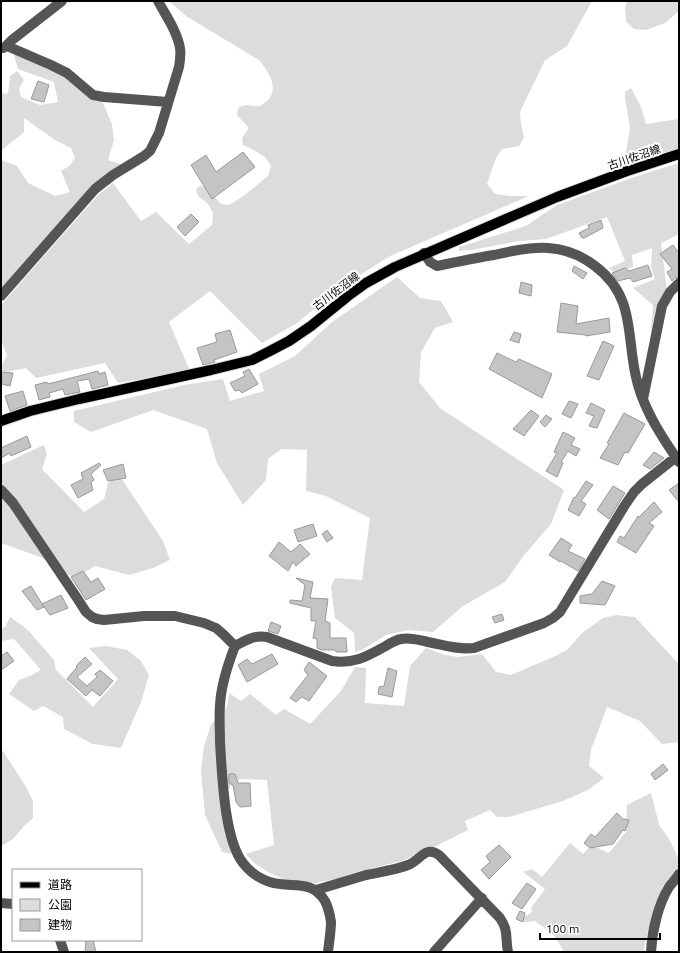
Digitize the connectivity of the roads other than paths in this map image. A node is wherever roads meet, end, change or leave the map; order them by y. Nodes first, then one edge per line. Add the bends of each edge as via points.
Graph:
1 (62, 1) edge
2 (158, 1) edge
3 (4, 47) edge
4 (168, 102) junction
5 (679, 154) edge
6 (424, 254) junction
7 (679, 283) edge
8 (1, 296) edge
9 (643, 401) junction
10 (1, 421) edge
11 (677, 460) edge
12 (1, 490) edge
13 (235, 646) junction
14 (679, 874) edge
15 (316, 890) junction
16 (482, 898) junction
17 (1, 903) edge
18 (12, 904) edge
19 (60, 941) edge
20 (64, 952) edge
21 (328, 952) edge
22 (434, 952) edge
23 (508, 952) edge
24 (651, 952) edge

1 - 3 street
2 - 4 street via 175,32 180,49 179,67
3 - 4 street via 67,73 93,95
4 - 8 street via 159,133 150,151 95,189
5 - 6 main road, 古川佐沼線 via 557,197
6 - 9 street via 437,266 530,248 565,251 589,261 609,279 623,301 634,370
6 - 10 main road, 古川佐沼線 via 395,266 366,283 289,341 252,360 73,400
7 - 9 street via 662,306
9 - 11 street
11 - 13 street via 634,492 560,612 544,623 466,649 415,639 401,639 368,656 349,662 332,661 260,636
12 - 13 street via 13,503 86,612 92,617 104,620 175,616 216,628
13 - 15 street via 220,706 223,780 233,842 243,863 262,879 271,883
14 - 24 street via 662,902 652,938
15 - 16 street via 409,865 430,851 439,855
15 - 21 street via 330,913
16 - 22 street
16 - 23 street via 504,923
17 - 18 street
19 - 20 street

